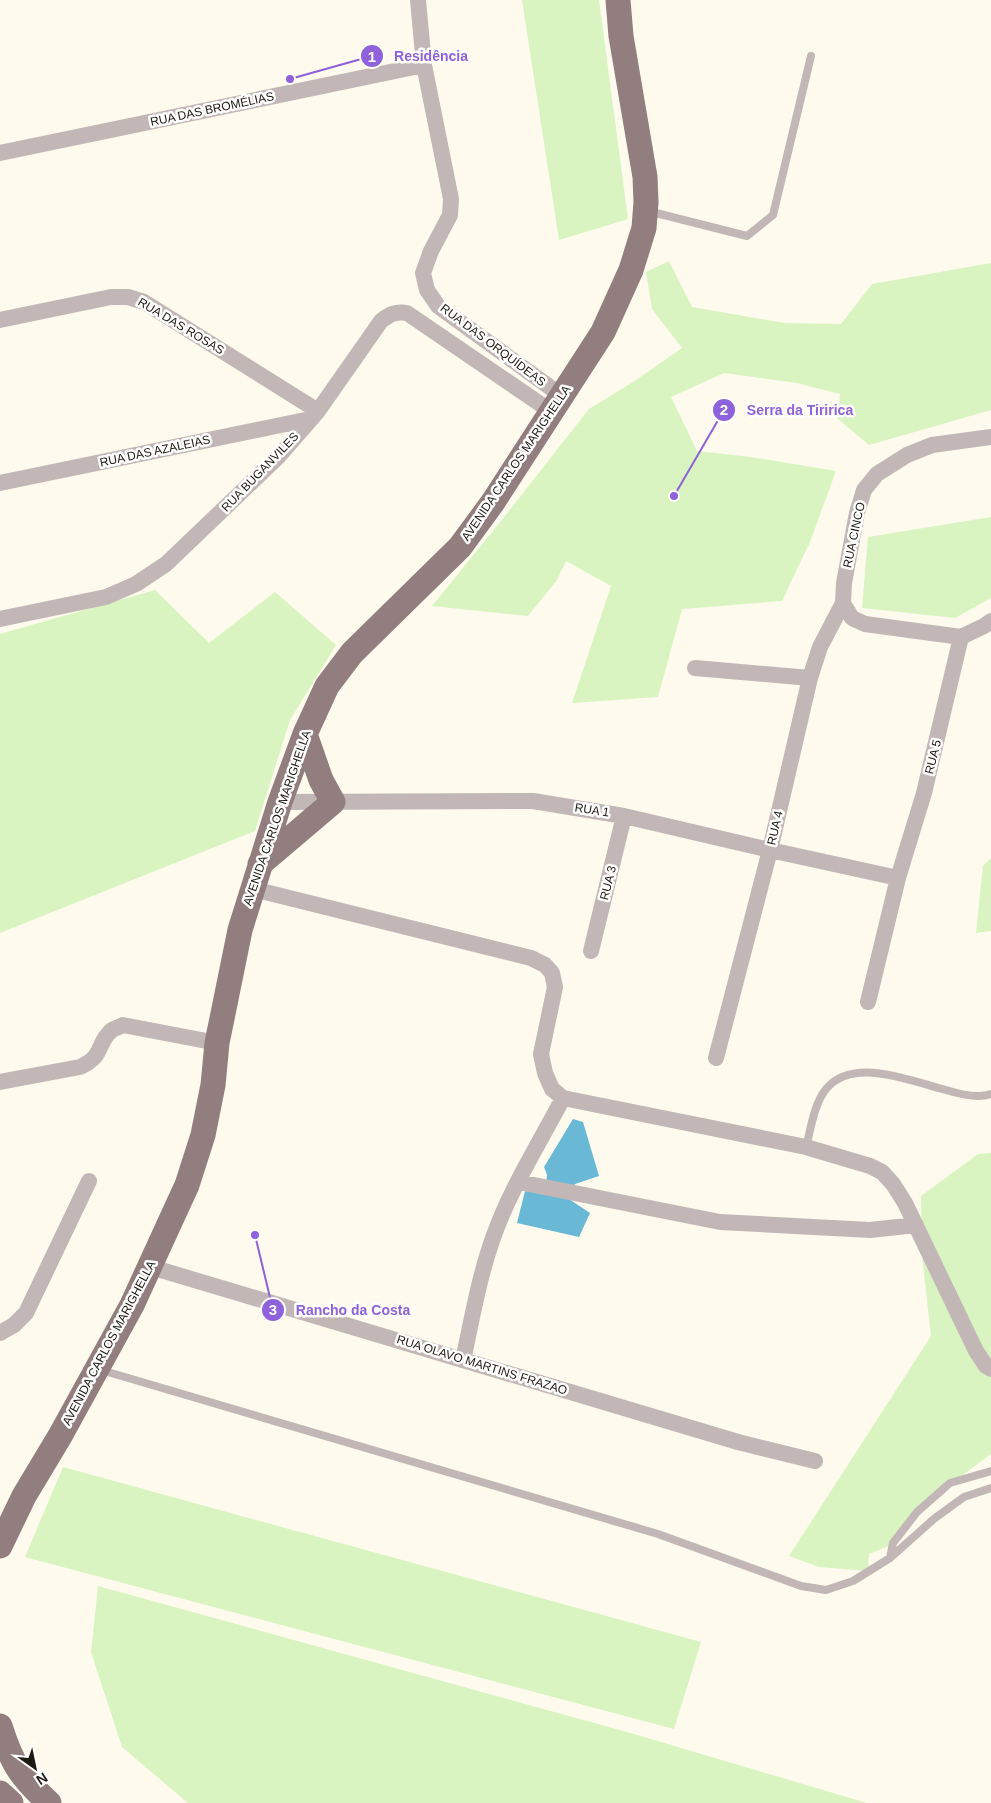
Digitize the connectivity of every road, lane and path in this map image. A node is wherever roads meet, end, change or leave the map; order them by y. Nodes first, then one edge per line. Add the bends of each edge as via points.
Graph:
1 (418, 0) edge
2 (618, 0) edge
3 (811, 56) dead end
4 (424, 65) junction
5 (0, 153) edge
6 (646, 210) junction
7 (0, 320) edge
8 (557, 404) junction
9 (314, 415) junction
10 (991, 437) edge
11 (0, 483) edge
12 (843, 603) junction
13 (0, 619) edge
14 (991, 621) edge
15 (961, 637) junction
16 (695, 668) dead end
17 (810, 678) junction
18 (305, 734) junction
19 (280, 802) junction
20 (333, 802) junction
21 (624, 816) junction
22 (770, 850) junction
23 (260, 864) junction
24 (898, 878) junction
25 (253, 889) junction
26 (591, 951) dead end
27 (868, 1002) dead end
28 (217, 1043) junction
29 (716, 1058) dead end
30 (0, 1082) edge
31 (991, 1094) edge
32 (563, 1098) junction
33 (806, 1147) junction
34 (89, 1181) dead end
35 (519, 1182) junction
36 (916, 1225) junction
37 (151, 1267) junction
38 (0, 1333) edge
39 (463, 1360) junction
40 (96, 1369) junction
41 (991, 1369) edge
42 (815, 1461) dead end
43 (991, 1471) edge
44 (991, 1488) edge
45 (0, 1546) edge
46 (890, 1558) junction
47 (0, 1726) edge
48 (0, 1793) edge
49 (11, 1803) edge
50 (49, 1803) edge

1 - 4 street, RUA DAS ORQUÍDEAS
2 - 6 main road, AVENIDA CARLOS MARIGHELLA via 645,177
3 - 6 lane via 773,215 747,236
4 - 5 street, RUA DAS BROMÉLIAS
4 - 8 street, RUA DAS ORQUÍDEAS via 451,199 450,216 431,251 424,273 427,290 438,306
6 - 8 main road, AVENIDA CARLOS MARIGHELLA via 631,270 603,332
7 - 9 street, RUA DAS ROSAS via 128,296 144,302
8 - 9 street, RUA BUGANVILES via 407,313 399,312 381,321
8 - 18 main road, AVENIDA CARLOS MARIGHELLA via 460,546 352,653 327,686
9 - 11 street, RUA DAS AZALEIAS
9 - 13 street, RUA BUGANVILES via 278,457 166,564 143,579 106,597
10 - 12 street, RUA CINCO via 932,445 906,455 877,474 864,490 856,513
12 - 15 street via 852,618 864,624
12 - 17 street, RUA 4 via 820,647
14 - 15 street
15 - 24 street, RUA 5 via 924,792
16 - 17 street
17 - 22 street, RUA 4
18 - 19 main road, AVENIDA CARLOS MARIGHELLA
18 - 20 main road via 321,780
19 - 20 street, RUA 1
19 - 23 main road, AVENIDA CARLOS MARIGHELLA
20 - 21 street, RUA 1 via 533,800
20 - 23 main road
21 - 22 street, RUA 1
21 - 26 street, RUA 3
22 - 24 street, RUA 1
22 - 29 street, RUA 4
23 - 25 main road, AVENIDA CARLOS MARIGHELLA
24 - 27 street, RUA 5
25 - 28 main road, AVENIDA CARLOS MARIGHELLA via 240,930
25 - 32 street via 532,958 545,965 552,973 556,987 541,1054 552,1088
28 - 30 street via 123,1025 112,1030 90,1062
28 - 37 main road, AVENIDA CARLOS MARIGHELLA via 203,1135 187,1185
31 - 33 lane via 959,1094 876,1072 855,1072 838,1078 825,1090
32 - 33 street
32 - 35 street
33 - 36 street via 882,1172 893,1184
34 - 38 street via 26,1313
35 - 36 street via 720,1222 870,1230
35 - 39 street via 497,1228 487,1259
36 - 41 street via 976,1351
37 - 39 street, RUA OLAVO MARTINS FRAZAO
37 - 40 main road, AVENIDA CARLOS MARIGHELLA
39 - 42 street, RUA OLAVO MARTINS FRAZAO via 738,1442
40 - 45 main road, AVENIDA CARLOS MARIGHELLA via 24,1496
40 - 46 lane via 658,1534 801,1586 826,1590 852,1581
43 - 46 lane via 950,1483 917,1512 893,1543
44 - 46 lane via 964,1497
47 - 50 main road via 16,1768
48 - 49 main road

